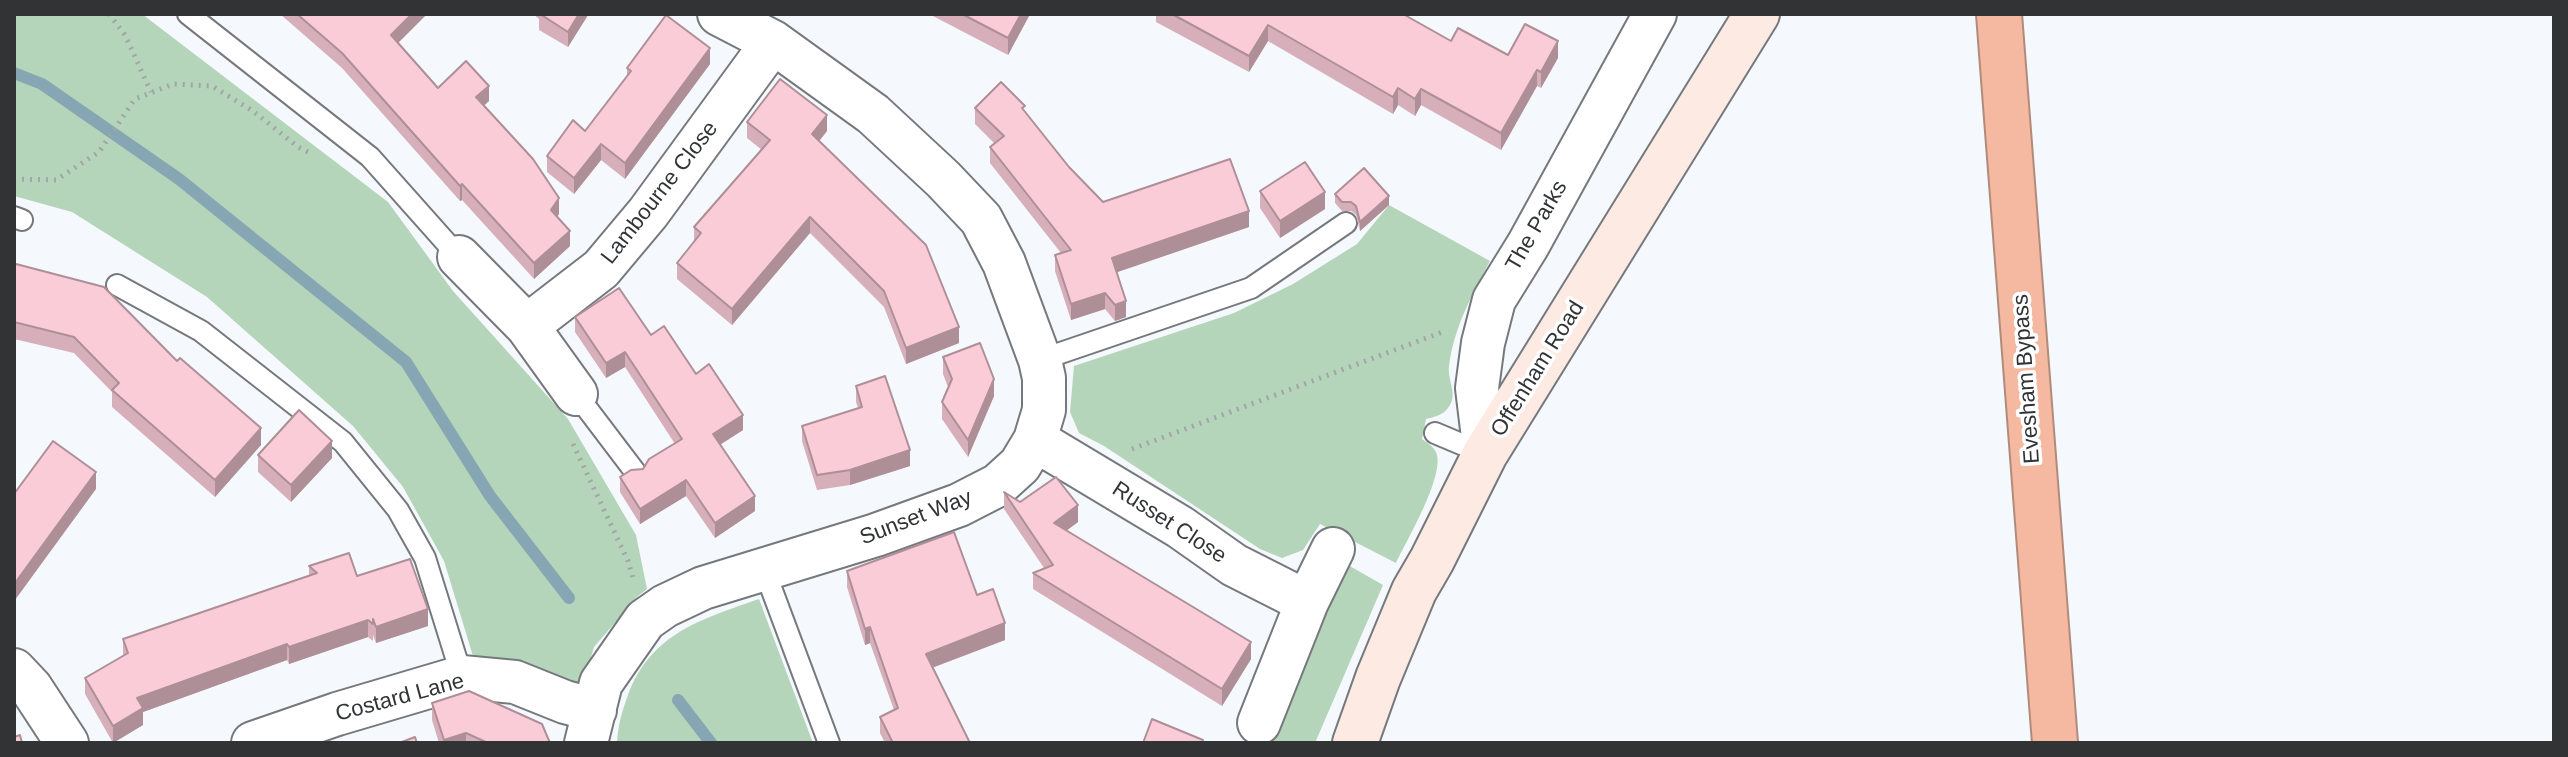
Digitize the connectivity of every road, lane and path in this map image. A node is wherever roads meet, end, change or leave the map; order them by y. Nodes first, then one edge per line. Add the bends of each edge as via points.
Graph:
1 (109, 14) edge
2 (188, 14) edge
3 (719, 14) edge
4 (1655, 14) edge
5 (1757, 14) edge
6 (1999, 14) edge
7 (773, 42) junction
8 (151, 92) junction
9 (323, 159) dead end
10 (14, 179) edge
11 (1346, 223) dead end
12 (459, 257) joint
13 (117, 285) dead end
14 (1491, 314) junction
15 (527, 326) junction
16 (1040, 360) junction
17 (576, 394) junction
18 (1435, 433) dead end
19 (1035, 440) junction
20 (1485, 454) junction
21 (1083, 468) junction
22 (636, 473) edge
23 (1333, 549) dead end
24 (764, 569) junction
25 (1307, 602) junction
26 (645, 620) junction
27 (14, 670) edge
28 (462, 677) junction
29 (590, 726) edge
30 (1258, 733) edge
31 (67, 743) edge
32 (253, 743) edge
33 (829, 743) edge
34 (1355, 743) edge
35 (2055, 743) edge

1 - 8 path via 125,35
2 - 12 lane via 370,157
3 - 7 street, Sunset Way
4 - 14 street, The Parks via 1494,300
5 - 20 main road, Offenham Road
6 - 35 highway, Evesham Bypass
7 - 15 street, Lambourne Close via 601,269
7 - 16 street, Sunset Way via 873,114 981,219 1004,263
8 - 9 path via 173,84 212,86
8 - 10 path via 135,99 99,152 56,180
11 - 16 lane via 1251,288
12 - 15 street
13 - 28 lane via 201,331 343,442 398,510 425,558
14 - 20 street, The Parks via 1477,388
14 - 21 path
15 - 17 street
16 - 19 street, Sunset Way via 1044,410
17 - 22 lane
17 - 26 path via 557,410 628,561
18 - 20 lane
19 - 21 street, Russet Close
19 - 24 street, Sunset Way via 1020,465 998,485 959,505
20 - 34 main road, Offenham Road via 1414,591
21 - 25 street, Russet Close via 1234,565
23 - 25 street
24 - 26 street, Sunset Way via 703,588
24 - 33 lane
25 - 30 street
26 - 29 street, Sunset Way via 601,683
27 - 31 street
28 - 29 street, Costard Lane via 515,682 565,702
28 - 32 street, Costard Lane

